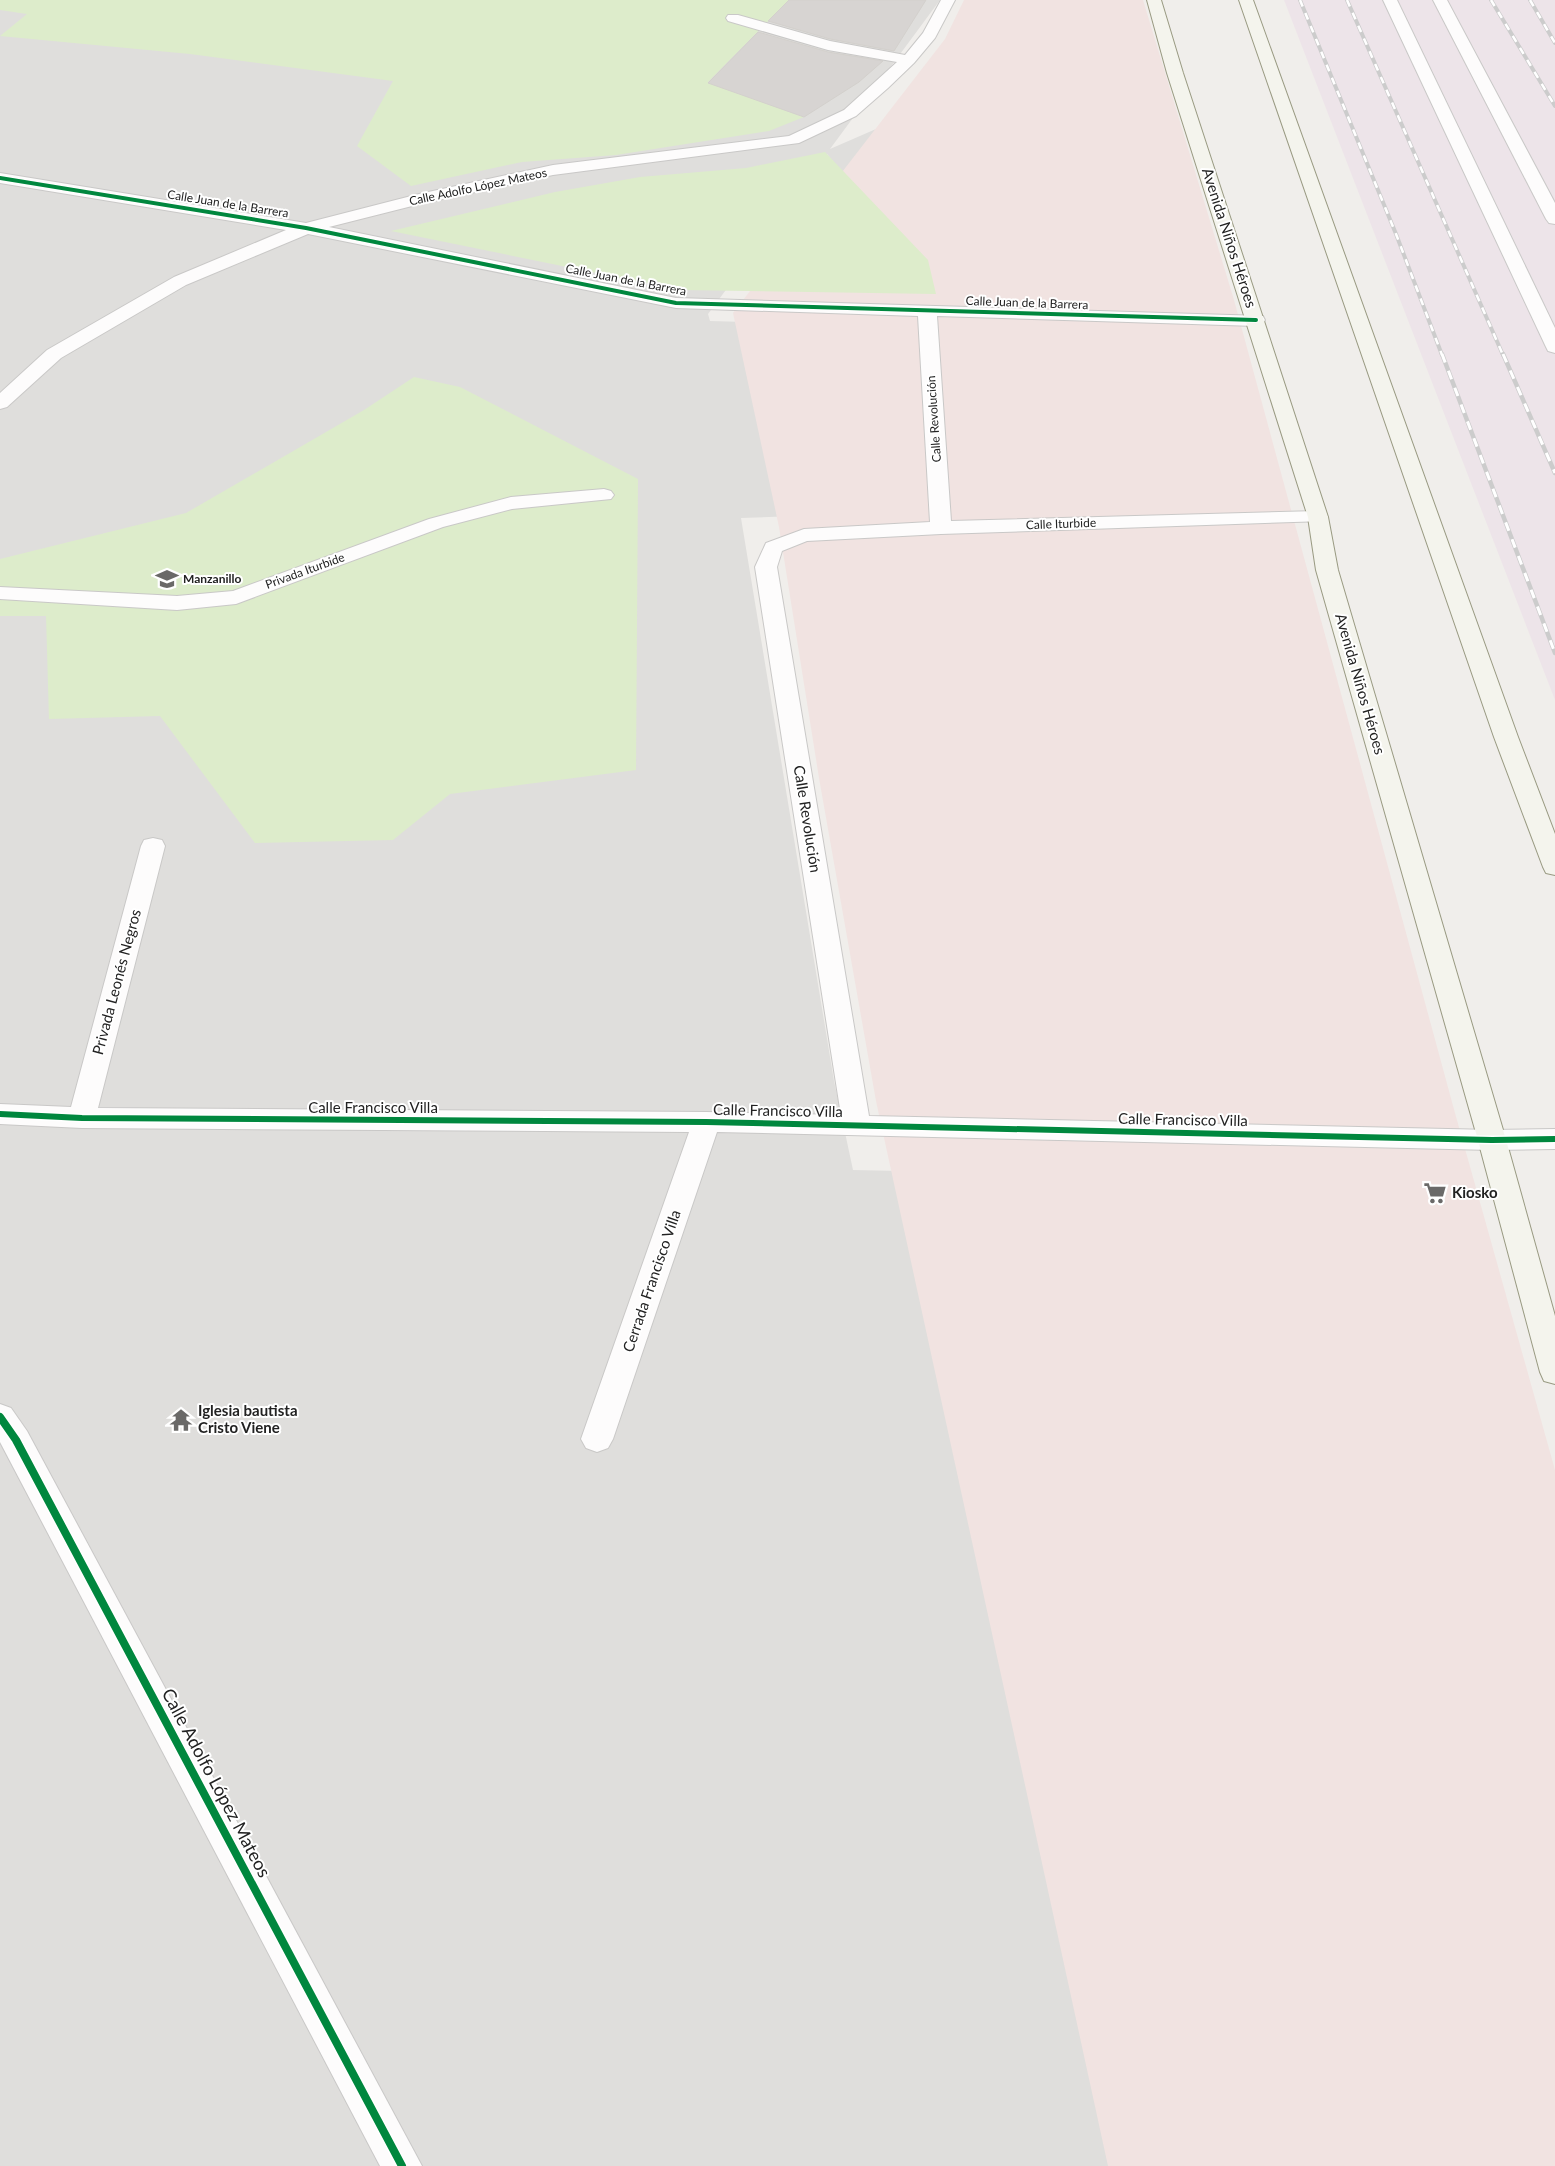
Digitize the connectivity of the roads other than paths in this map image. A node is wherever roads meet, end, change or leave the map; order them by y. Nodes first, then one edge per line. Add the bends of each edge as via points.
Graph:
1 (948, 0) edge
2 (1154, 0) edge
3 (1246, 0) edge
4 (1390, 0) edge
5 (1440, 0) edge
6 (733, 18) dead end
7 (909, 60) junction
8 (0, 178) edge
9 (1555, 219) edge
10 (306, 228) junction
11 (927, 311) junction
12 (1256, 320) junction
13 (1555, 347) edge
14 (0, 403) edge
15 (604, 495) dead end
16 (1318, 517) junction
17 (941, 528) junction
18 (804, 535) joint
19 (0, 593) edge
20 (153, 846) dead end
21 (1555, 867) edge
22 (0, 1114) edge
23 (82, 1118) junction
24 (706, 1122) junction
25 (857, 1125) junction
26 (1555, 1139) edge
27 (1492, 1140) junction
28 (1555, 1372) edge
29 (0, 1417) edge
30 (597, 1439) dead end
31 (402, 2166) edge

1 - 7 street, Calle Adolfo López Mateos via 930,35
2 - 12 main road, Avenida Niños Héroes
3 - 21 main road
4 - 13 street
5 - 9 street
6 - 7 street via 828,45
7 - 10 street, Calle Adolfo López Mateos via 850,113 793,140 553,170
8 - 10 street, Calle Juan de la Barrera
10 - 11 street, Calle Juan de la Barrera via 676,303
10 - 14 street, Calle Adolfo López Mateos via 180,281 54,354
11 - 12 street, Calle Juan de la Barrera
11 - 17 street, Calle Revolución
12 - 16 main road, Avenida Niños Héroes
15 - 19 street, Privada Iturbide via 511,503 455,518 236,597 177,603
16 - 17 street, Calle Iturbide
16 - 27 main road, Avenida Niños Héroes via 1327,570
17 - 18 street, Calle Iturbide
18 - 25 street, Calle Revolución via 773,547 766,567
20 - 23 street, Privada Leonés Negros
22 - 23 street, Calle Francisco Villa
23 - 24 street, Calle Francisco Villa
24 - 25 street, Calle Francisco Villa
24 - 30 street, Cerrada Francisco Villa
25 - 27 street, Calle Francisco Villa
26 - 27 street, Calle Francisco Villa
27 - 28 main road, Avenida Niños Héroes
29 - 31 street, Calle Adolfo López Mateos via 26,1458

